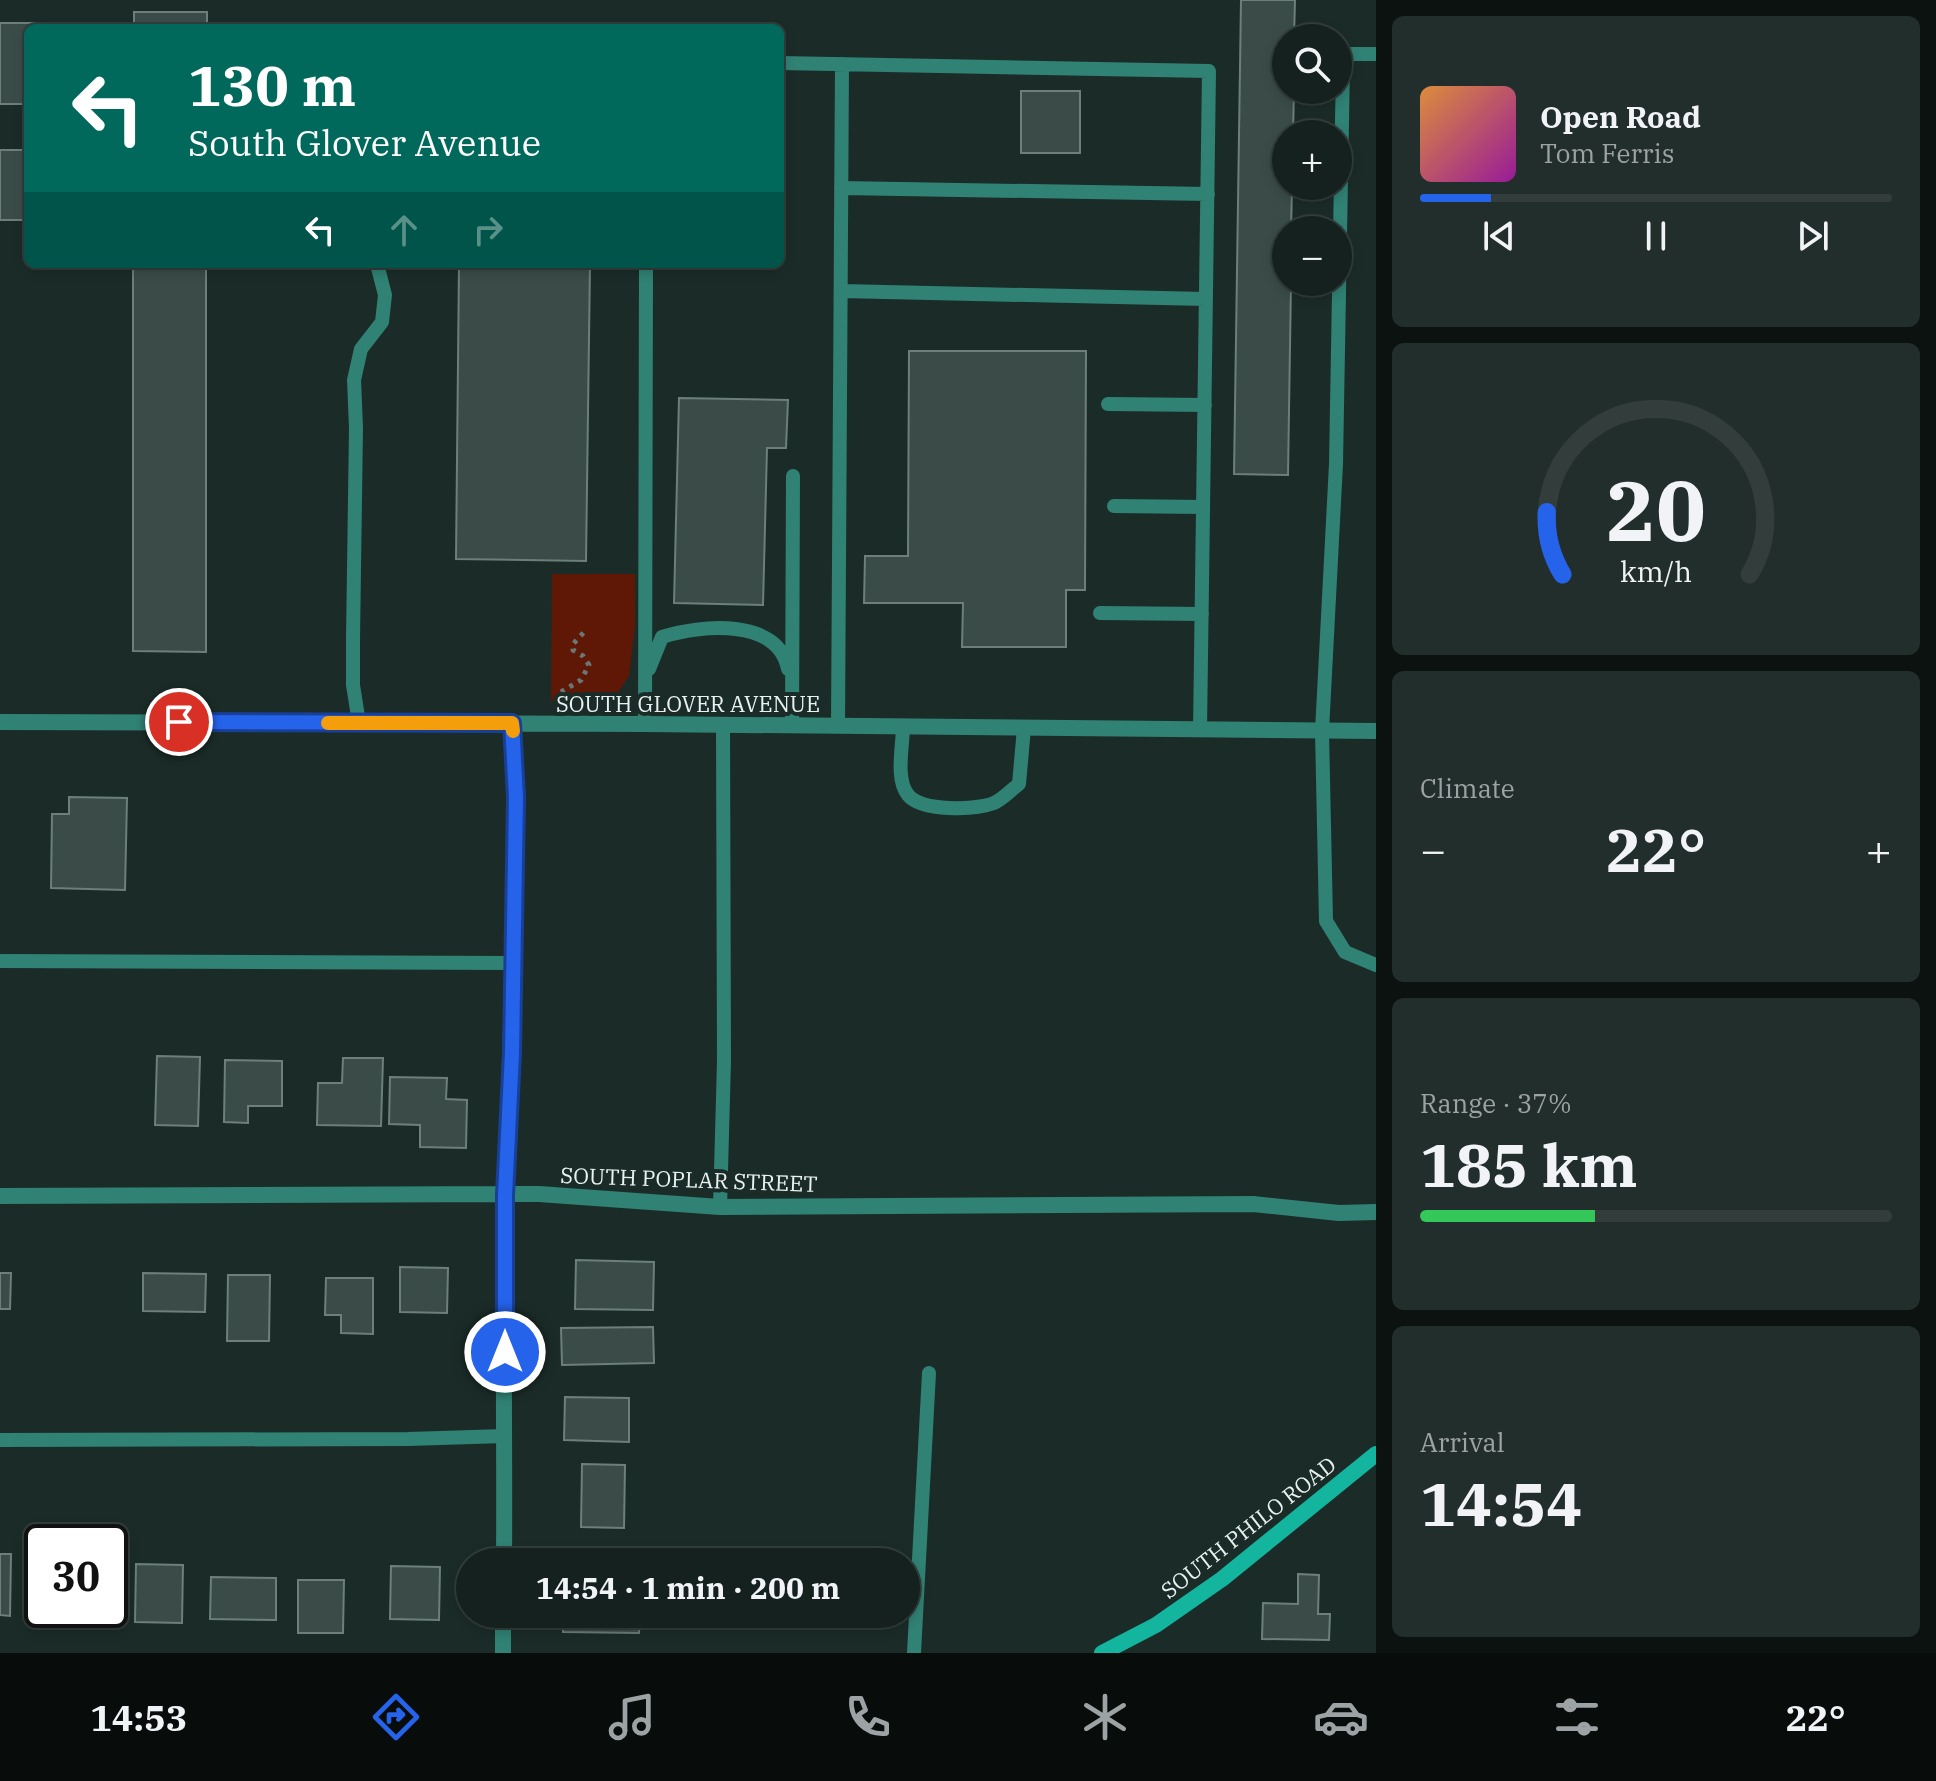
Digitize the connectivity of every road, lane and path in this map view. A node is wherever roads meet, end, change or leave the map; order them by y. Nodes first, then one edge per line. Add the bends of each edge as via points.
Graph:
1 (1376, 54) edge
2 (784, 63) edge
3 (842, 64) junction
4 (841, 188) junction
5 (1208, 194) junction
6 (378, 268) edge
7 (646, 268) edge
8 (841, 291) junction
9 (1206, 299) junction
10 (1108, 404) dead end
11 (1205, 405) junction
12 (793, 476) dead end
13 (1114, 506) dead end
14 (1203, 507) junction
15 (1100, 613) dead end
16 (1202, 614) junction
17 (587, 629) dead end
18 (561, 692) dead end
19 (645, 692) junction
20 (793, 693) junction
21 (0, 722) edge
22 (359, 723) junction
23 (512, 723) junction
24 (645, 724) junction
25 (723, 725) junction
26 (792, 725) junction
27 (838, 726) junction
28 (903, 726) junction
29 (1024, 728) junction
30 (1200, 730) junction
31 (1322, 731) junction
32 (1376, 731) edge
33 (0, 961) edge
34 (513, 963) junction
35 (1376, 965) edge
36 (505, 1195) junction
37 (0, 1196) edge
38 (720, 1207) junction
39 (1376, 1212) edge
40 (929, 1373) dead end
41 (505, 1436) junction
42 (0, 1440) edge
43 (1376, 1454) edge
44 (504, 1548) edge
45 (503, 1628) edge
46 (503, 1653) edge
47 (914, 1653) edge
48 (1102, 1653) edge

1 - 31 lane via 1351,54 1343,64 1336,464
2 - 3 lane
3 - 4 lane
3 - 5 lane via 1209,71
4 - 5 lane
4 - 8 lane
5 - 9 lane
6 - 22 lane via 385,295 382,322 361,349 354,380 353,685
7 - 19 lane
8 - 9 lane
8 - 27 lane
9 - 11 lane
10 - 11 lane
11 - 14 lane
12 - 20 lane
13 - 14 lane
14 - 16 lane
15 - 16 lane
16 - 30 lane
17 - 18 path via 573,650 589,665 581,680
19 - 20 lane via 662,637 690,628 755,631 773,640 786,657
19 - 24 lane
20 - 26 lane
21 - 22 street, SOUTH GLOVER AVENUE
22 - 23 street, SOUTH GLOVER AVENUE
23 - 24 street, SOUTH GLOVER AVENUE
23 - 34 street
24 - 25 street, SOUTH GLOVER AVENUE
25 - 26 street, SOUTH GLOVER AVENUE
25 - 38 lane
26 - 27 street, SOUTH GLOVER AVENUE
27 - 28 street, SOUTH GLOVER AVENUE
28 - 29 street, SOUTH GLOVER AVENUE
28 - 29 lane via 902,781 909,797 930,807 978,807 997,802 1019,784
29 - 30 street, SOUTH GLOVER AVENUE
30 - 31 street, SOUTH GLOVER AVENUE
31 - 32 street, SOUTH GLOVER AVENUE
31 - 35 lane via 1326,921 1345,952
33 - 34 lane
34 - 36 street
36 - 37 street, SOUTH POPLAR STREET
36 - 38 street, SOUTH POPLAR STREET
36 - 41 street
38 - 39 street, SOUTH POPLAR STREET via 1253,1204
40 - 47 lane
41 - 42 lane
41 - 44 street
43 - 48 main road, SOUTH PHILO ROAD via 1222,1579 1156,1625
45 - 46 street

